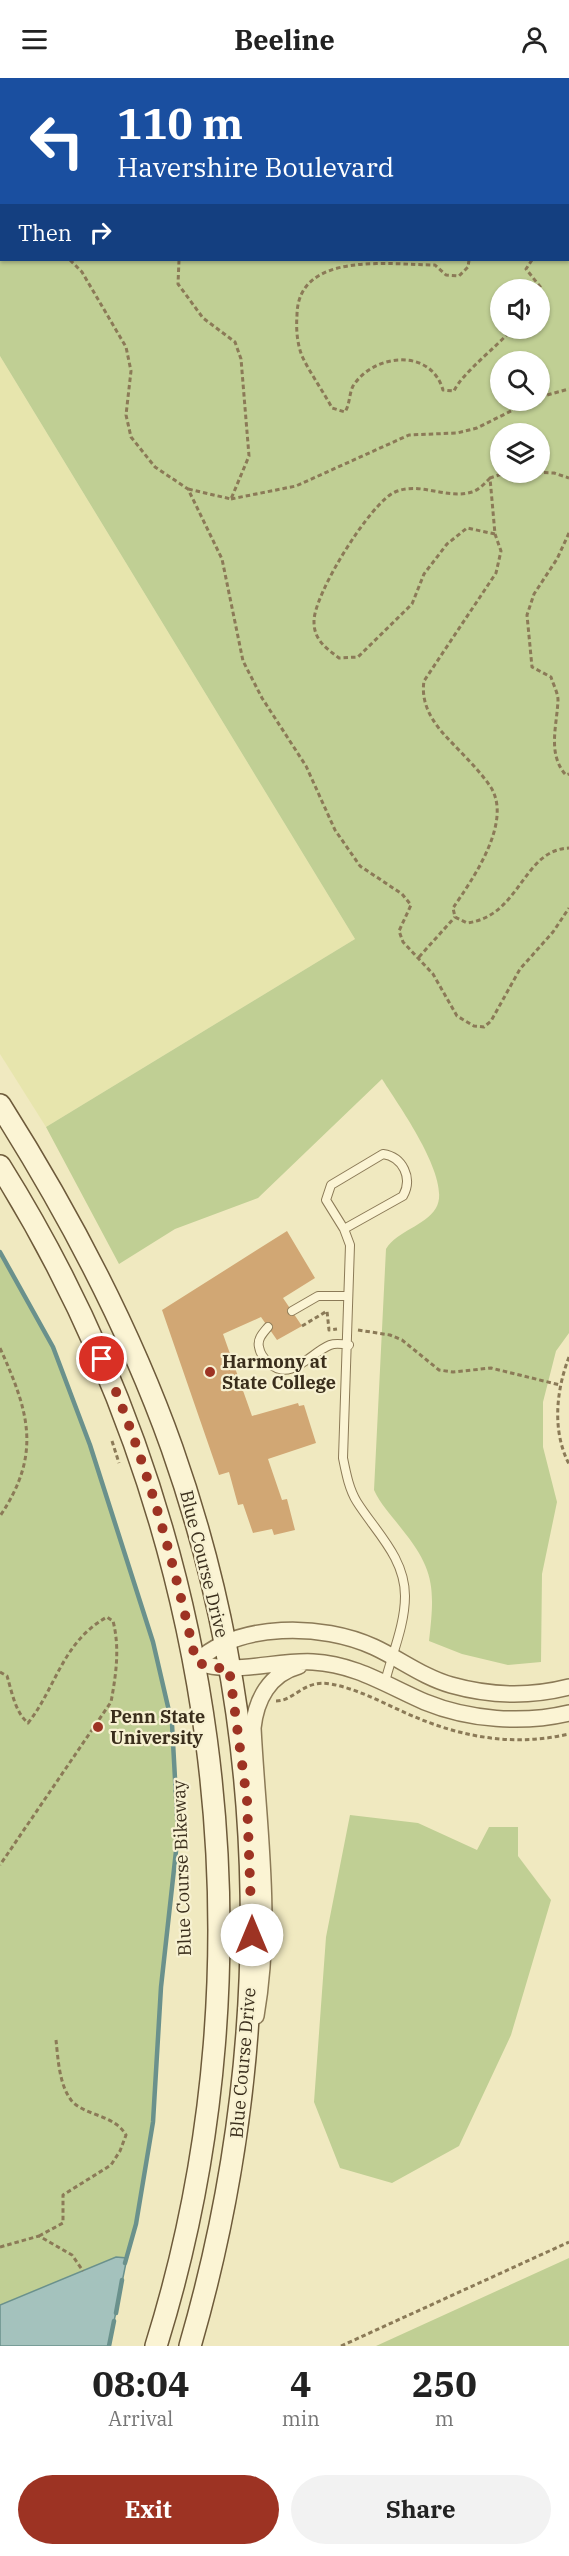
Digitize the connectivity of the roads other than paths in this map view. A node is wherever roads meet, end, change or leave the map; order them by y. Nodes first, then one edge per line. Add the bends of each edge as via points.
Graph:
1 (0, 1105) edge
2 (0, 1166) edge
3 (344, 1229) junction
4 (348, 1296) junction
5 (292, 1311) dead end
6 (268, 1328) dead end
7 (349, 1345) junction
8 (224, 1641) junction
9 (391, 1657) junction
10 (196, 1662) junction
11 (313, 1662) junction
12 (229, 1668) junction
13 (385, 1682) junction
14 (569, 1688) edge
15 (569, 1713) edge
16 (244, 2088) junction
17 (156, 2346) edge
18 (190, 2346) edge

1 - 8 main road, Blue Course Drive via 55,1192 96,1270 153,1398 191,1506
2 - 10 main road, Blue Course Drive via 49,1251 110,1377 175,1570
3 - 3 lane via 403,1196 408,1187 407,1176 392,1155 383,1154 331,1185 326,1200
3 - 4 lane via 350,1245
4 - 5 lane via 318,1296
4 - 7 lane
6 - 7 lane via 258,1346 274,1368 296,1367 331,1344
7 - 9 lane via 344,1458 348,1482 356,1501 393,1552 403,1580 403,1614
8 - 9 street via 310,1631 352,1639
8 - 10 street
8 - 12 main road, Blue Course Drive
9 - 13 lane
9 - 14 street via 428,1676 477,1691 530,1694
10 - 12 street
10 - 17 main road, Blue Course Drive via 216,1831 218,2007 201,2155 178,2270
11 - 12 street
11 - 13 street via 342,1666
11 - 16 street via 277,1677 255,1708 253,1738 265,1901 264,1970
12 - 16 main road, Blue Course Drive via 244,1776 251,1868 252,1973
13 - 15 street via 427,1702 470,1714 515,1719
16 - 18 main road, Blue Course Drive via 225,2204

